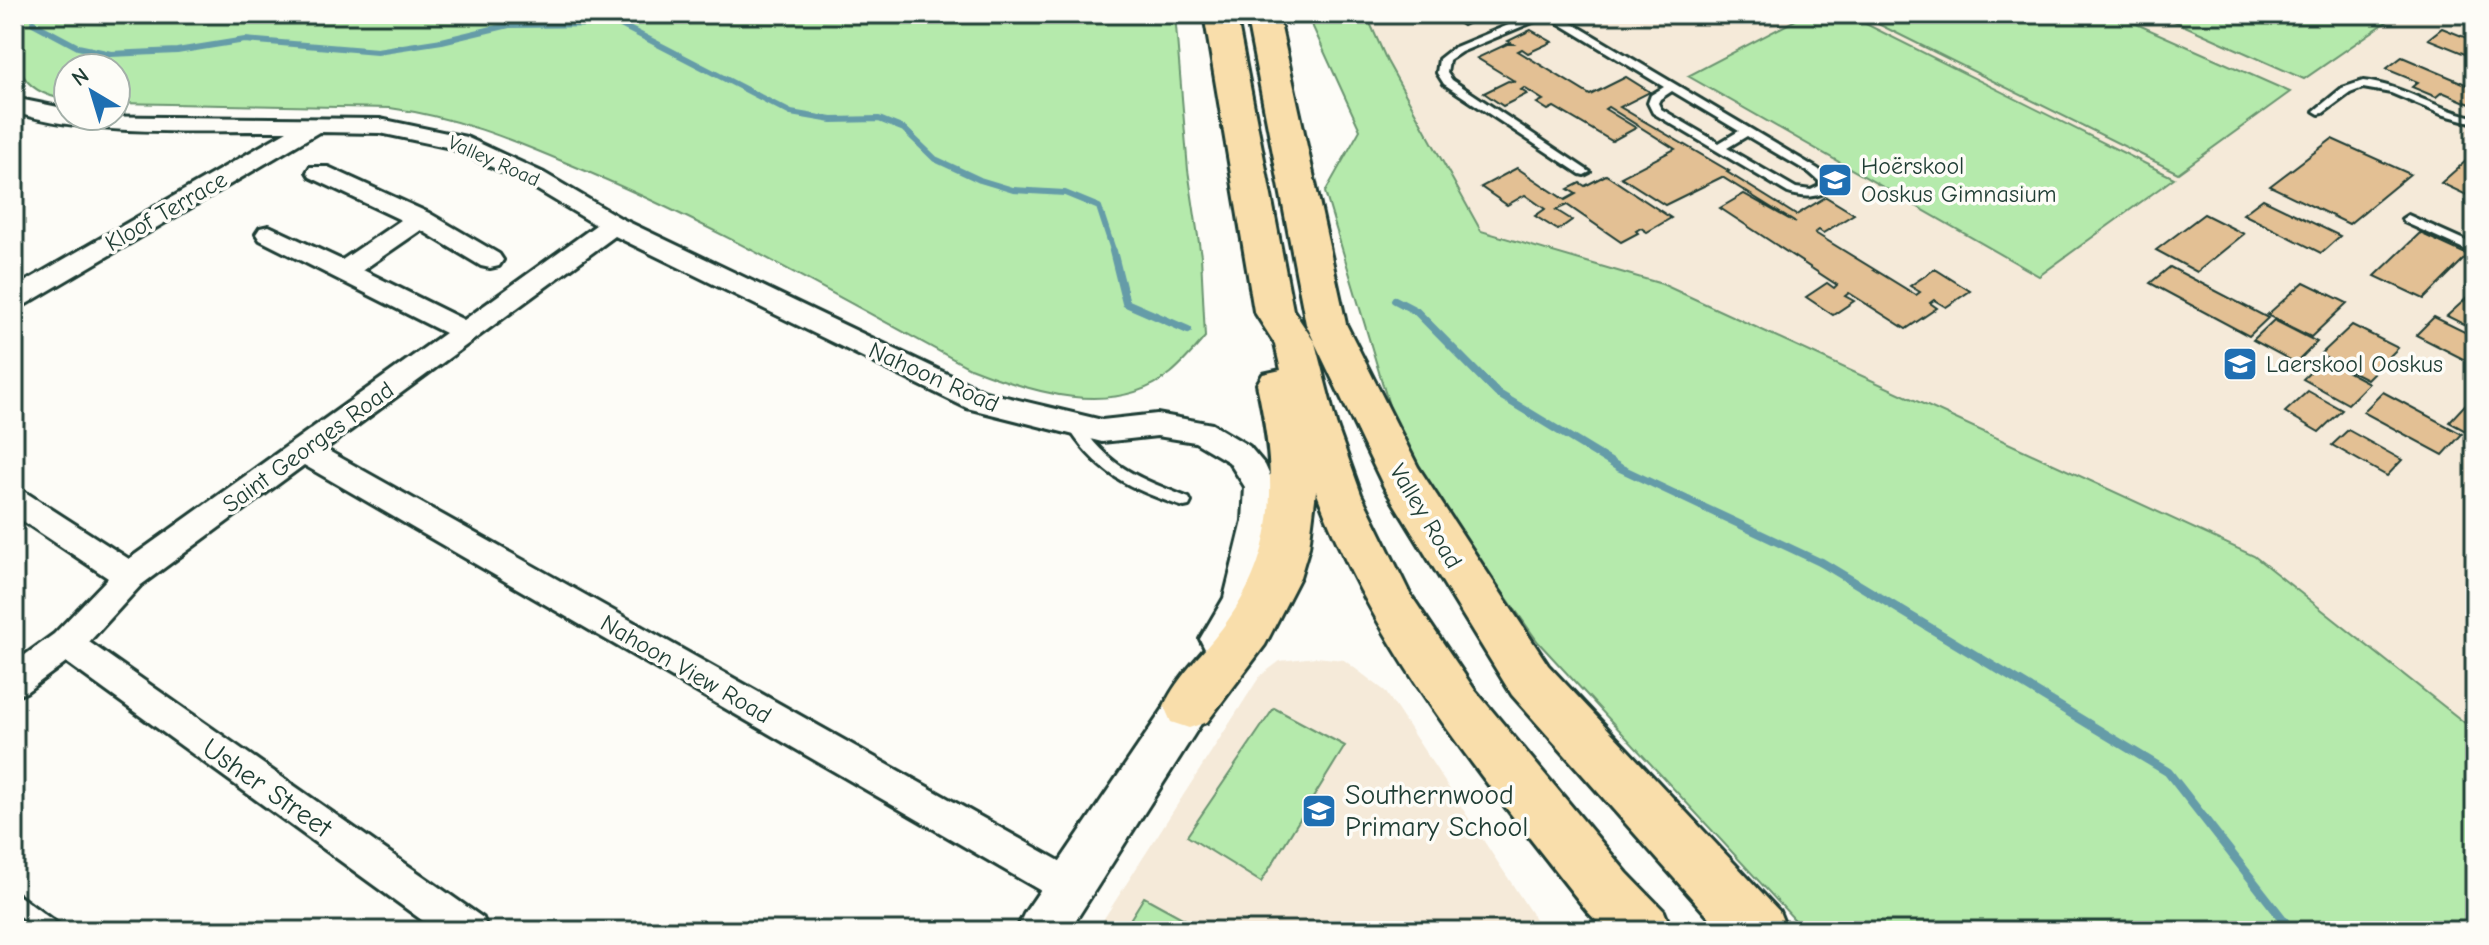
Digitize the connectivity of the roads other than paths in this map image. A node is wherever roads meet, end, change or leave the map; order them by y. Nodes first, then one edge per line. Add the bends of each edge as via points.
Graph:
1 (1547, 14) edge
2 (1235, 22) edge
3 (1671, 87) junction
4 (14, 105) edge
5 (2319, 111) dead end
6 (2475, 120) edge
7 (318, 123) junction
8 (1747, 131) junction
9 (1719, 148) junction
10 (319, 172) dead end
11 (1584, 172) dead end
12 (420, 219) junction
13 (2408, 219) dead end
14 (613, 225) junction
15 (269, 234) dead end
16 (2475, 250) edge
17 (490, 260) dead end
18 (342, 272) junction
19 (14, 300) edge
20 (1274, 311) junction
21 (466, 332) junction
22 (1072, 422) junction
23 (304, 451) junction
24 (14, 500) edge
25 (1184, 502) dead end
26 (130, 576) junction
27 (66, 644) junction
28 (14, 682) edge
29 (1189, 706) junction
30 (1586, 743) junction
31 (1068, 886) junction
32 (14, 901) edge
33 (53, 931) edge
34 (469, 931) edge
35 (1041, 931) edge
36 (1644, 931) edge
37 (1733, 931) edge
38 (1759, 931) edge

1 - 3 lane
1 - 11 lane via 1457,50 1444,59 1442,73
2 - 20 highway, Valley Road
2 - 30 highway, Valley Road via 1326,324 1400,475 1440,542 1530,680
3 - 8 lane
3 - 9 lane via 1655,97 1657,111
4 - 7 street, Valley Road via 112,121
5 - 6 lane via 2352,87 2366,85
7 - 14 street, Valley Road via 380,126 458,142 535,178
7 - 19 street, Kloof Terrace
8 - 9 lane
8 - 9 lane via 1814,171 1825,180 1825,188 1802,195
10 - 12 street
12 - 17 street
12 - 18 street
13 - 16 lane
14 - 21 street, Saint Georges Road
14 - 22 street, Nahoon Road via 977,401
15 - 18 street
18 - 21 street
20 - 29 highway via 1270,347 1294,480 1288,538 1266,602 1236,652
20 - 36 highway, Valley Road via 1295,343 1339,494 1393,608 1471,724
21 - 23 street, Saint Georges Road
22 - 25 lane via 1085,446 1110,470
22 - 29 street, Nahoon Road via 1102,431 1157,425 1202,432 1239,454 1260,487 1246,581
23 - 26 street, Saint Georges Road
23 - 31 street, Nahoon View Road
24 - 26 street
26 - 27 street, Saint Georges Road
27 - 28 street, Saint Georges Road
27 - 34 street, Usher Street
29 - 31 street
30 - 37 highway via 1649,833
30 - 38 highway, Valley Road
31 - 35 street
32 - 33 lane

